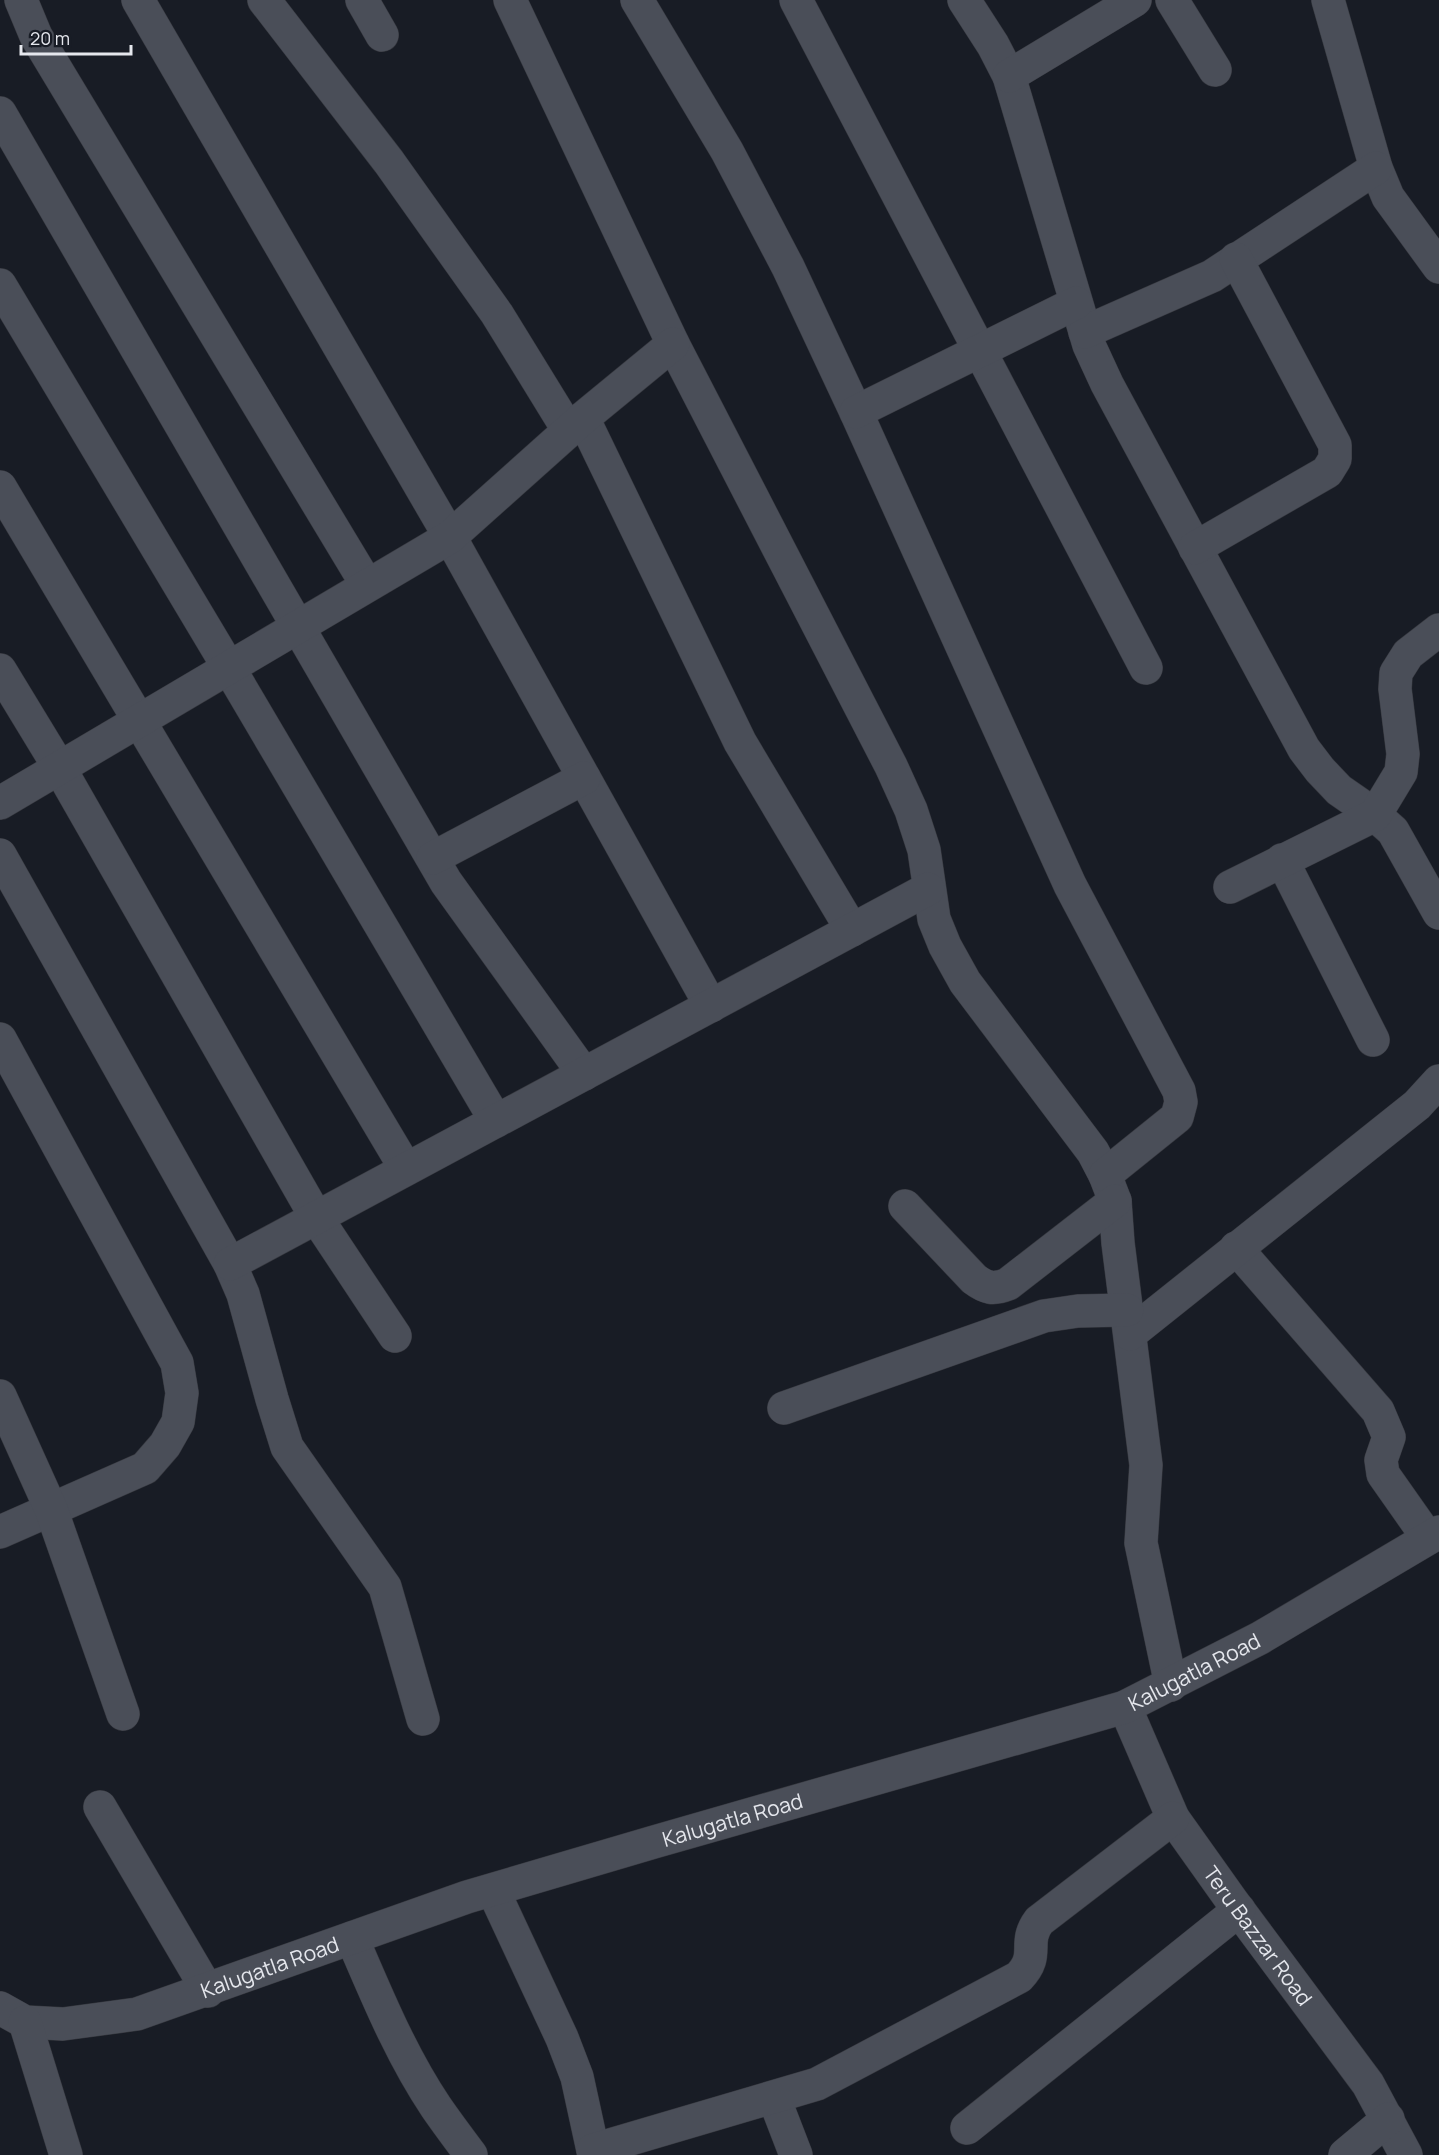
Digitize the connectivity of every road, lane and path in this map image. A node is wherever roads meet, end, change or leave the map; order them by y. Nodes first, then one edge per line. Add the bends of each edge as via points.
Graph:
1 (21, 0) edge
2 (138, 0) edge
3 (264, 0) edge
4 (362, 0) edge
5 (510, 0) edge
6 (637, 0) edge
7 (796, 0) edge
8 (964, 0) edge
9 (1135, 0) edge
10 (1172, 0) edge
11 (1328, 0) edge
12 (381, 35) dead end
13 (1215, 70) dead end
14 (1009, 76) junction
15 (0, 113) edge
16 (1376, 168) junction
17 (1236, 260) junction
18 (1439, 267) edge
19 (0, 285) edge
20 (1080, 318) junction
21 (673, 344) junction
22 (981, 350) junction
23 (856, 412) junction
24 (576, 425) junction
25 (0, 487) edge
26 (450, 537) junction
27 (1195, 548) junction
28 (367, 585) junction
29 (299, 626) junction
30 (1439, 630) edge
31 (229, 668) junction
32 (1146, 668) dead end
33 (0, 670) edge
34 (140, 720) junction
35 (59, 767) junction
36 (584, 778) junction
37 (0, 803) edge
38 (1376, 815) junction
39 (0, 855) edge
40 (433, 858) junction
41 (1282, 860) junction
42 (1230, 886) dead end
43 (928, 889) junction
44 (1439, 913) edge
45 (852, 930) junction
46 (711, 1006) junction
47 (1373, 1040) dead end
48 (4, 1056) edge
49 (584, 1074) junction
50 (1439, 1081) edge
51 (496, 1121) junction
52 (406, 1169) junction
53 (1110, 1188) junction
54 (905, 1206) dead end
55 (316, 1217) junction
56 (1236, 1248) junction
57 (230, 1264) junction
58 (1128, 1322) junction
59 (395, 1336) dead end
60 (0, 1396) edge
61 (784, 1408) dead end
62 (51, 1509) junction
63 (0, 1532) edge
64 (1433, 1535) edge
65 (1171, 1685) junction
66 (1125, 1707) junction
67 (123, 1714) dead end
68 (423, 1719) dead end
69 (100, 1806) dead end
70 (1173, 1818) junction
71 (493, 1890) junction
72 (1239, 1910) junction
73 (352, 1938) junction
74 (208, 1991) junction
75 (13, 2015) edge
76 (774, 2098) junction
77 (1388, 2119) junction
78 (967, 2128) dead end
79 (594, 2153) edge
80 (66, 2155) edge
81 (471, 2155) edge
82 (796, 2155) edge
83 (1345, 2155) edge
84 (1406, 2155) edge

1 - 28 street via 36,36
2 - 26 street
3 - 24 street via 389,162
4 - 12 street
5 - 21 street
6 - 23 street via 761,214
7 - 22 street
8 - 14 street
9 - 14 street
10 - 13 street
11 - 16 street
14 - 20 street
15 - 29 street
16 - 17 street
16 - 18 street via 1388,197
17 - 20 street via 1212,276
17 - 27 street via 1335,445 1335,459 1327,472
19 - 31 street
20 - 22 street
20 - 27 street via 1107,384
21 - 24 street
21 - 43 street via 891,766 924,850
22 - 23 street
22 - 32 street
23 - 53 street via 1070,885 1179,1091 1177,1117
24 - 26 street
24 - 45 street via 740,742
25 - 34 street
26 - 28 street
26 - 36 street
27 - 38 street via 1304,749 1339,790
28 - 29 street
29 - 31 street
29 - 40 street
30 - 38 street via 1408,654 1396,673 1401,772
31 - 34 street
31 - 51 street
33 - 35 street
34 - 35 street
34 - 52 street
35 - 37 street
35 - 55 street
36 - 40 street
36 - 46 street
38 - 41 street
38 - 44 street via 1393,831
39 - 57 street
40 - 49 street via 473,922
41 - 42 street
41 - 47 street
43 - 45 street
43 - 53 street via 934,919 965,982 1093,1152
45 - 46 street
46 - 49 street
48 - 62 street via 177,1363 182,1393 178,1422 145,1468
49 - 51 street
50 - 56 street via 1417,1105
51 - 52 street
52 - 55 street
53 - 54 street via 1008,1284 997,1288 986,1287 974,1279
53 - 58 street
55 - 57 street
55 - 59 street
56 - 58 street
56 - 64 street via 1378,1411 1389,1437 1381,1460 1383,1473
57 - 68 street via 243,1294 287,1447 385,1587
58 - 61 street via 1078,1311 1044,1317
58 - 65 street via 1146,1465 1141,1543
60 - 62 street
62 - 63 street
62 - 67 street
64 - 65 street, Kalugatla Road via 1260,1638
65 - 66 street, Kalugatla Road
66 - 70 street, Teru Bazzar Road
66 - 71 street, Kalugatla Road
69 - 74 street
70 - 72 street, Teru Bazzar Road
70 - 76 street via 1039,1921 1032,1931 1029,1967 1019,1977 817,2084
71 - 73 street, Kalugatla Road
71 - 79 street via 578,2077
72 - 77 street, Teru Bazzar Road via 1368,2084
72 - 78 street
73 - 74 street, Kalugatla Road
73 - 81 street via 412,2066
74 - 75 street, Kalugatla Road via 137,2014 63,2024
75 - 80 street
76 - 79 street
76 - 82 street
77 - 83 street
77 - 84 street, Teru Bazzar Road

